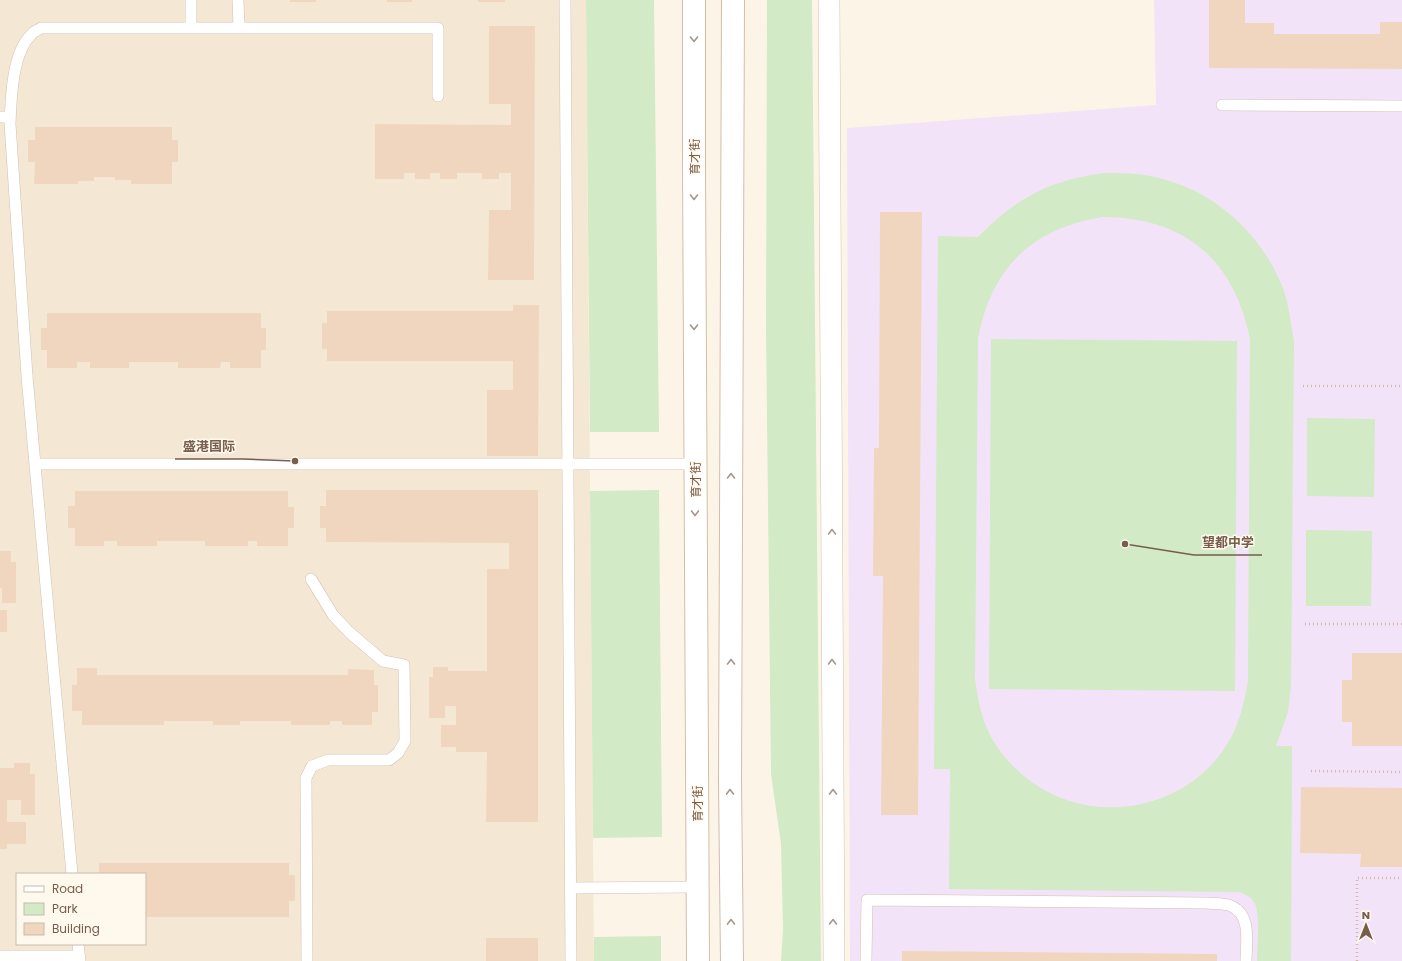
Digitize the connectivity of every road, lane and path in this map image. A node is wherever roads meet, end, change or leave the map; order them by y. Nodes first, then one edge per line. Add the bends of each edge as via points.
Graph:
1 (191, 0) edge
2 (238, 0) edge
3 (565, 0) edge
4 (694, 0) edge
5 (733, 0) edge
6 (829, 0) edge
7 (191, 28) junction
8 (239, 28) junction
9 (438, 96) dead end
10 (1222, 105) dead end
11 (1402, 106) edge
12 (5, 117) edge
13 (1303, 386) dead end
14 (1402, 386) edge
15 (35, 464) junction
16 (568, 464) junction
17 (695, 464) junction
18 (311, 579) dead end
19 (1305, 624) dead end
20 (1402, 624) edge
21 (1311, 771) dead end
22 (1402, 772) edge
23 (72, 873) edge
24 (1402, 878) edge
25 (698, 887) junction
26 (570, 888) junction
27 (78, 945) edge
28 (0, 956) edge
29 (80, 958) edge
30 (307, 961) edge
31 (571, 961) edge
32 (698, 961) edge
33 (732, 961) edge
34 (834, 961) edge
35 (866, 961) edge
36 (1246, 961) edge
37 (1357, 961) edge

1 - 7 lane
2 - 8 lane
3 - 16 lane
4 -> 17 street, 育才街
33 -> 5 street via 730,774
34 -> 6 street
7 - 8 lane
7 - 12 lane via 41,28 30,35 20,52
8 - 9 lane via 438,28
10 - 11 lane
12 - 15 lane
13 - 14 path
15 - 16 lane
15 - 23 lane
16 - 17 lane
16 - 26 lane
17 -> 25 street, 育才街
18 - 30 lane via 333,615 349,632 383,660 404,665 405,741 398,753 389,760 328,760 312,766 306,778
19 - 20 path
21 - 22 path
24 - 37 path via 1357,878
25 - 26 lane
25 - 32 street, 育才街
26 - 31 lane
27 - 29 lane
28 - 29 lane
35 - 36 lane via 867,900 1206,903 1230,906 1240,912 1246,923

